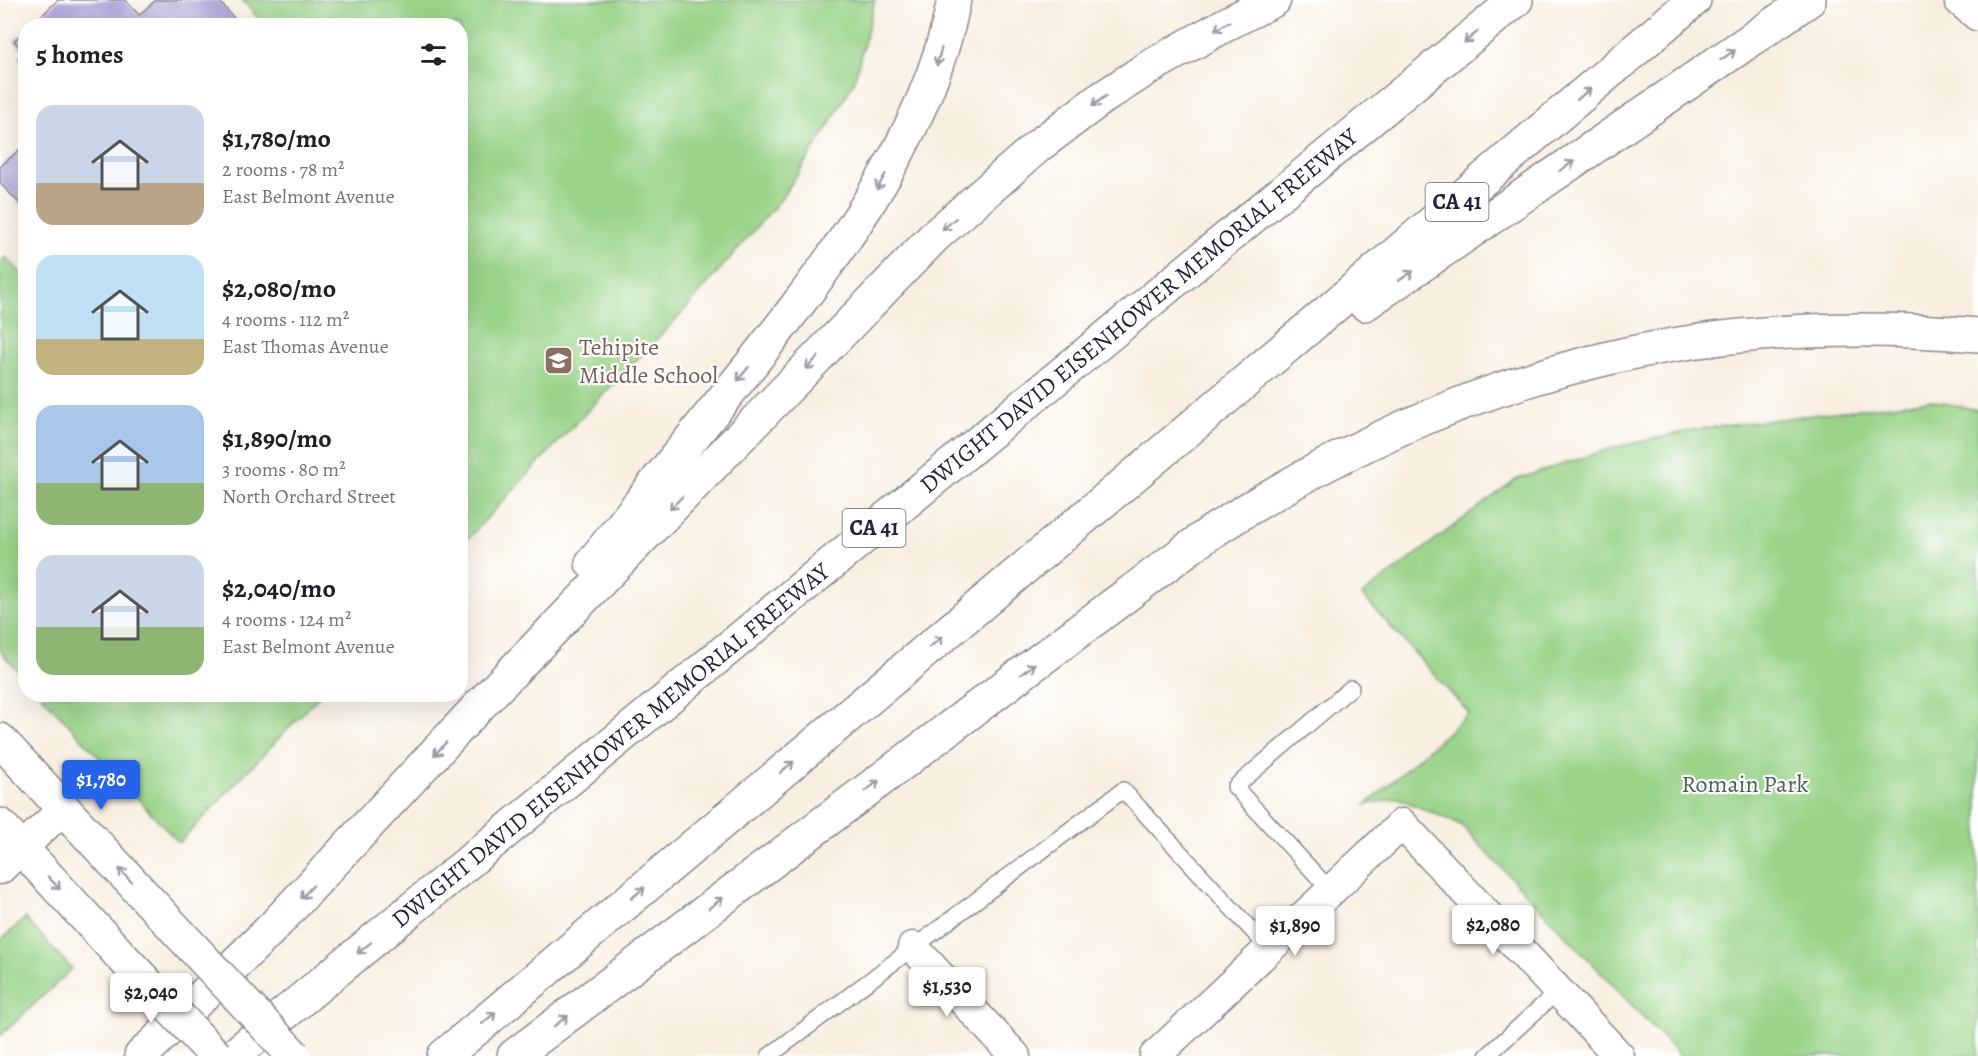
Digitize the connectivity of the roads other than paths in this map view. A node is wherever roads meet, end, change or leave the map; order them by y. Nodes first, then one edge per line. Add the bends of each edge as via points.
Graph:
1 (954, 0) edge
2 (1274, 0) edge
3 (1516, 0) edge
4 (1694, 0) edge
5 (1809, 0) edge
6 (1961, 0) edge
7 (1978, 14) edge
8 (1978, 335) edge
9 (1220, 404) junction
10 (1351, 688) dead end
11 (479, 706) junction
12 (0, 740) edge
13 (64, 808) junction
14 (0, 825) edge
15 (11, 858) edge
16 (1330, 891) junction
17 (913, 947) junction
18 (1269, 949) junction
19 (1558, 991) junction
20 (141, 1056) edge
21 (216, 1056) edge
22 (232, 1056) edge
23 (294, 1056) edge
24 (444, 1056) edge
25 (514, 1056) edge
26 (769, 1056) edge
27 (1015, 1056) edge
28 (1155, 1056) edge
29 (1487, 1056) edge
30 (1619, 1056) edge

1 -> 11 main road via 936,69 909,130 850,231 754,360
2 -> 11 main road via 1148,68 1099,100 1038,146 935,236
3 -> 22 main road, DWIGHT DAVID EISENHOWER MEMORIAL FREEWAY / CA 41
9 -> 4 main road, CA 41
9 -> 5 main road
6 - 7 main road
25 -> 8 main road via 1214,530 1312,472 1486,393 1611,357 1678,344 1810,330
24 -> 9 main road, CA 41
10 - 16 lane via 1235,787
11 -> 20 main road via 271,929
12 - 13 main road
13 - 15 street
23 -> 13 main road, bridge
14 - 15 main road
15 -> 21 main road, bridge via 123,958
16 - 18 street
16 - 19 street via 1402,824
17 - 18 lane via 1123,790
17 - 26 lane
17 - 27 street
18 - 28 street
19 - 29 lane
19 - 30 street

